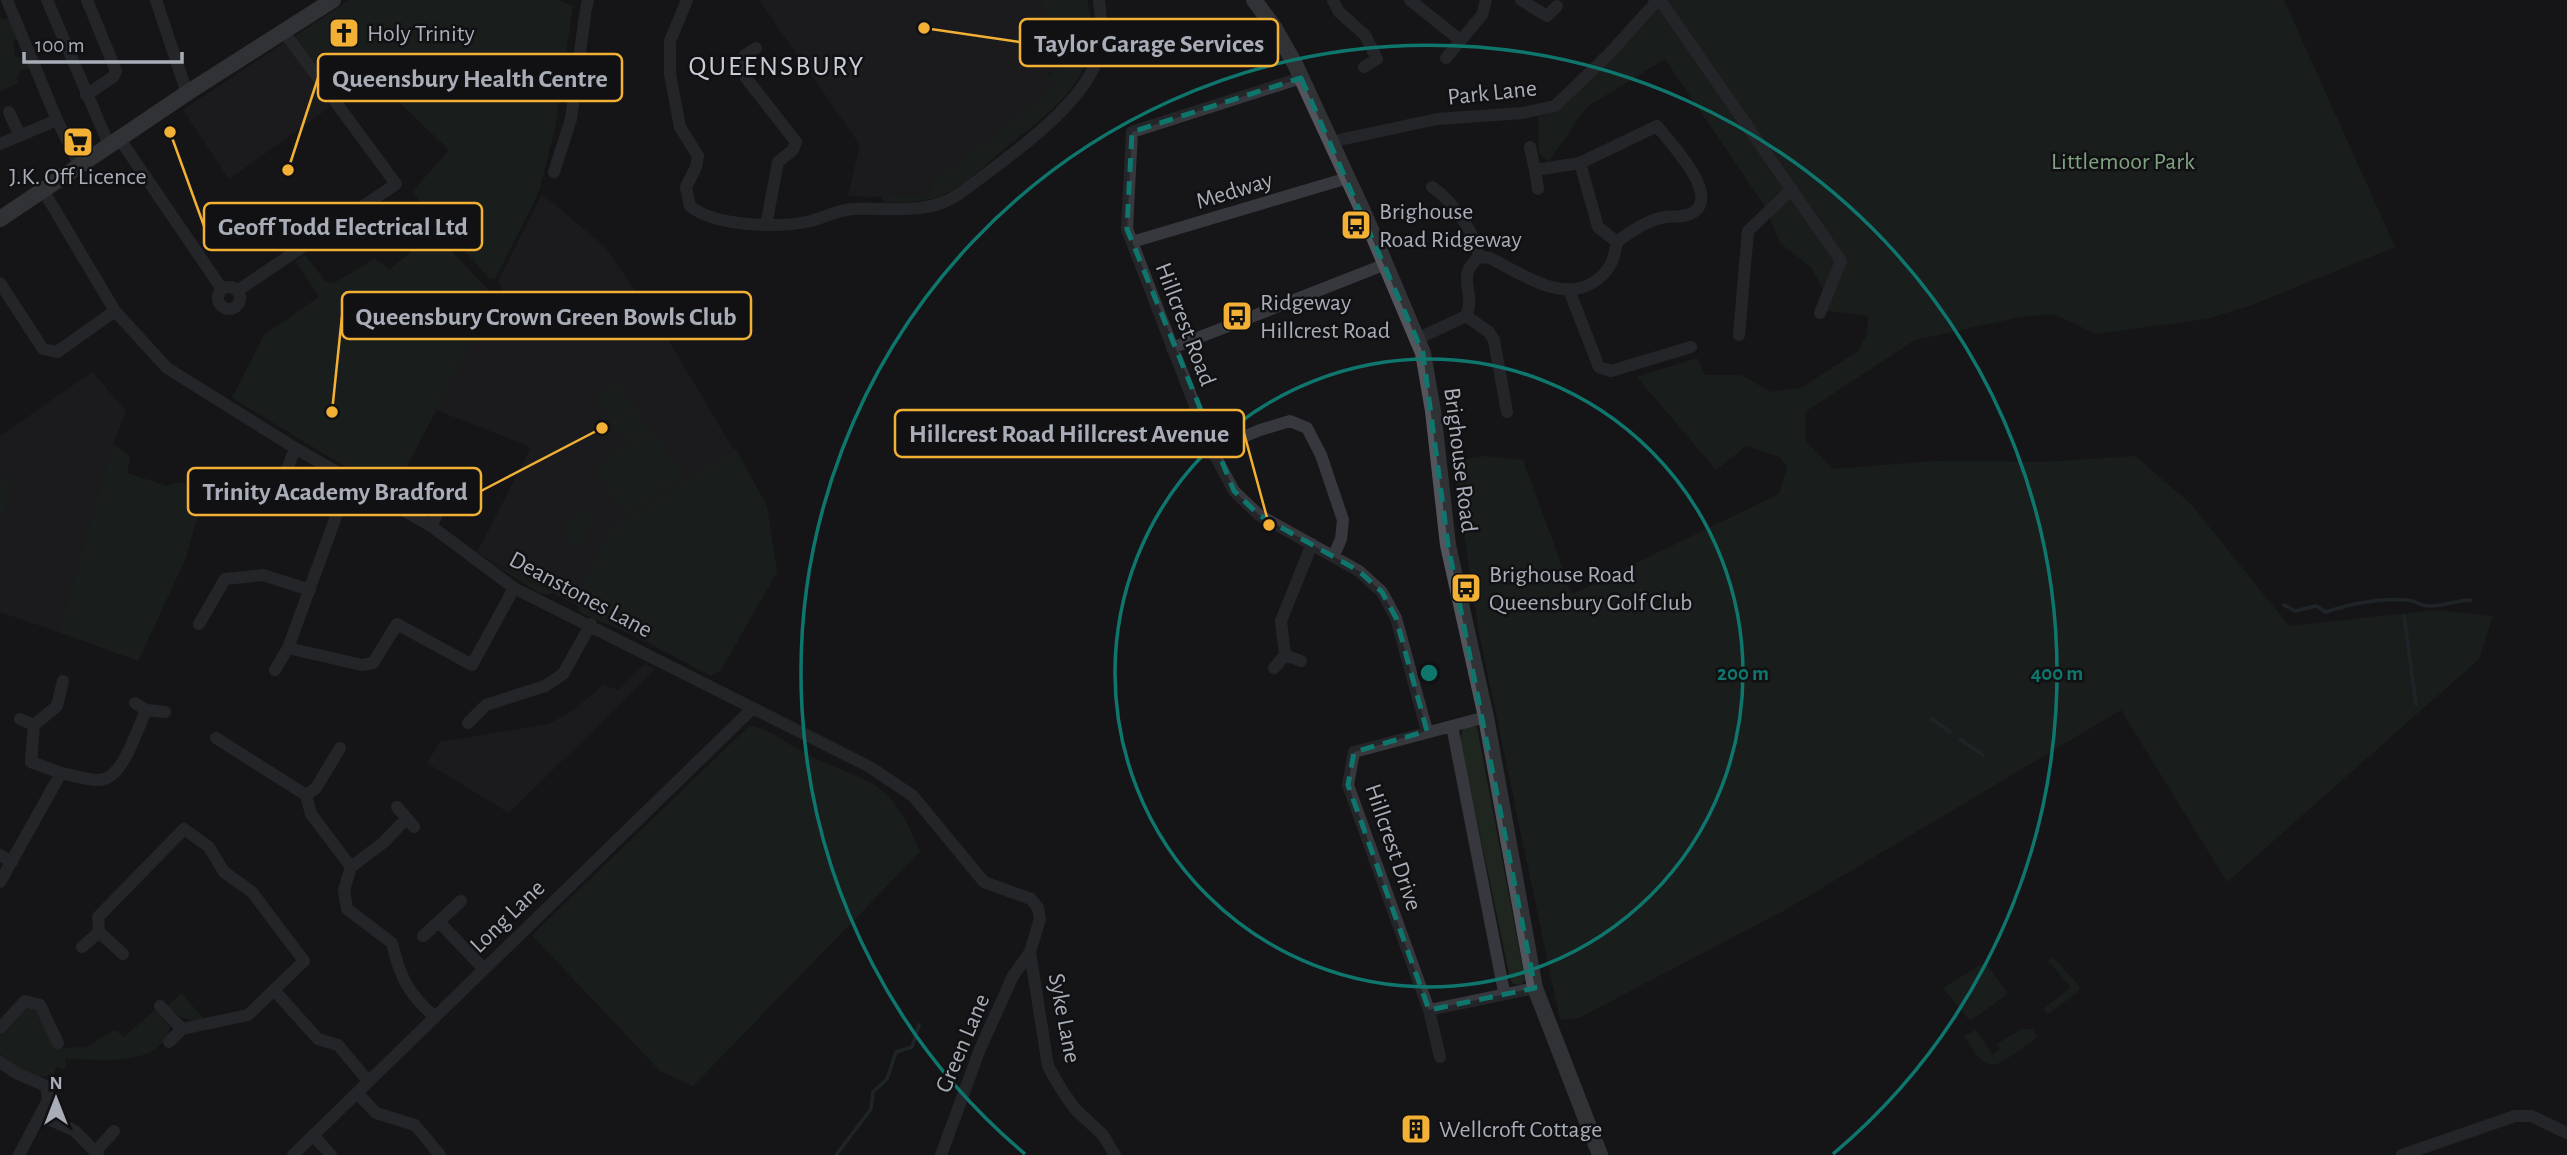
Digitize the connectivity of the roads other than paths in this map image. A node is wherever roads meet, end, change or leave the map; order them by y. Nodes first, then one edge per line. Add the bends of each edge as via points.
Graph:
1 (7, 0) edge
2 (47, 0) edge
3 (87, 0) edge
4 (156, 0) edge
5 (333, 0) edge
6 (687, 0) edge
7 (1099, 0) edge
8 (1254, 0) edge
9 (1333, 0) edge
10 (1410, 0) edge
11 (1486, 0) edge
12 (1521, 0) edge
13 (1659, 0) edge
14 (1557, 6) dead end
15 (586, 8) edge
16 (284, 32) junction
17 (1461, 40) junction
18 (756, 48) dead end
19 (1446, 58) dead end
20 (1364, 66) dead end
21 (1301, 78) junction
22 (187, 93) junction
23 (86, 95) junction
24 (9, 112) dead end
25 (57, 120) junction
26 (20, 136) junction
27 (114, 141) junction
28 (1330, 142) junction
29 (0, 144) edge
30 (1530, 147) dead end
31 (1580, 163) junction
32 (80, 166) junction
33 (1535, 170) junction
34 (554, 172) dead end
35 (1348, 178) junction
36 (1440, 189) dead end
37 (1538, 189) dead end
38 (1793, 189) junction
39 (43, 190) junction
40 (0, 219) edge
41 (766, 225) junction
42 (1132, 242) junction
43 (1617, 242) junction
44 (1479, 257) junction
45 (1386, 264) junction
46 (0, 282) edge
47 (222, 289) junction
48 (1569, 290) junction
49 (237, 291) junction
50 (115, 311) junction
51 (1820, 313) dead end
52 (1466, 316) junction
53 (1739, 335) dead end
54 (1417, 339) junction
55 (1691, 347) dead end
56 (1172, 348) junction
57 (1507, 412) dead end
58 (295, 448) junction
59 (1213, 450) junction
60 (459, 473) dead end
61 (350, 478) junction
62 (240, 509) dead end
63 (430, 526) junction
64 (1312, 544) junction
65 (1334, 555) junction
66 (514, 587) junction
67 (310, 590) junction
68 (199, 624) dead end
69 (591, 624) junction
70 (288, 648) junction
71 (1285, 655) junction
72 (1301, 661) dead end
73 (1274, 668) dead end
74 (275, 670) dead end
75 (64, 681) dead end
76 (752, 709) junction
77 (165, 712) dead end
78 (1486, 717) junction
79 (20, 719) dead end
80 (468, 723) dead end
81 (34, 726) junction
82 (1452, 726) junction
83 (1427, 731) junction
84 (216, 738) dead end
85 (340, 747) dead end
86 (61, 772) junction
87 (306, 795) junction
88 (397, 807) dead end
89 (0, 855) edge
90 (12, 862) junction
91 (351, 867) junction
92 (0, 883) edge
93 (461, 901) dead end
94 (439, 922) junction
95 (99, 932) junction
96 (424, 936) dead end
97 (82, 947) dead end
98 (1031, 951) junction
99 (124, 954) dead end
100 (484, 969) junction
101 (1535, 988) junction
102 (274, 990) junction
103 (1504, 992) junction
104 (160, 1006) dead end
105 (1429, 1010) junction
106 (435, 1017) junction
107 (0, 1028) edge
108 (182, 1029) junction
109 (169, 1042) dead end
110 (58, 1043) dead end
111 (1440, 1057) dead end
112 (0, 1062) edge
113 (368, 1081) junction
114 (357, 1093) junction
115 (40, 1115) junction
116 (114, 1131) dead end
117 (2567, 1133) edge
118 (313, 1135) junction
119 (96, 1153) edge
120 (19, 1155) edge
121 (293, 1155) edge
122 (331, 1155) edge
123 (440, 1155) edge
124 (941, 1155) edge
125 (1115, 1155) edge
126 (1600, 1155) edge
127 (2402, 1155) edge

1 - 25 street
2 - 23 street
3 - 23 street via 116,71
4 - 22 street
5 - 16 main road
6 - 41 street via 670,41 680,127 698,156 686,196 690,206 706,215
7 - 41 street via 1102,28 1097,59 1083,90 1056,117 949,201 922,209 852,209 810,221
8 - 21 main road, Brighouse Road
9 - 20 street via 1339,12 1365,35 1377,59
10 - 17 street
11 - 17 street via 1482,15
12 - 14 street via 1547,16
13 - 28 street, Park Lane via 1555,106 1437,119
13 - 38 street
15 - 34 street via 571,119
16 - 22 main road
16 - 49 street via 396,184
17 - 19 street
18 - 41 street via 738,54 746,78 796,142 778,162
21 - 28 main road, Brighouse Road
21 - 42 street, Hillcrest Road via 1132,132 1127,229
22 - 27 main road
23 - 27 street
24 - 26 street
25 - 26 street
25 - 32 street
26 - 29 street
27 - 32 main road
27 - 47 street
28 - 35 main road, Brighouse Road
30 - 33 street
31 - 33 street
31 - 43 street via 1598,227
31 - 43 street via 1657,126 1702,186 1698,209 1658,218
32 - 39 main road
33 - 37 street
35 - 42 street, Medway
35 - 45 main road, Brighouse Road
36 - 44 street via 1467,227
38 - 51 street via 1841,261
38 - 53 street via 1748,231
39 - 40 main road
39 - 50 street, Deanstones Lane
42 - 56 street, Hillcrest Road
43 - 48 street via 1609,270 1580,291
44 - 48 street
44 - 52 street via 1468,266 1465,276 1470,307
45 - 54 main road, Brighouse Road
45 - 56 street
46 - 50 street via 43,349 57,352
47 - 49 street
47 - 49 street via 219,302 229,308 239,302
48 - 55 street via 1604,370
50 - 58 street, Deanstones Lane via 167,368
52 - 54 street
52 - 57 street via 1494,341
54 - 78 main road, Brighouse Road via 1433,411 1448,545
56 - 59 street, Hillcrest Road
58 - 61 street, Deanstones Lane
58 - 62 street via 275,505
59 - 64 street, Hillcrest Road via 1234,491 1259,515
59 - 65 street via 1290,421 1307,428 1343,520 1342,539
60 - 63 street
61 - 63 street, Deanstones Lane
61 - 67 street
63 - 66 street, Deanstones Lane
64 - 65 street, Hillcrest Road
64 - 71 street via 1282,621
65 - 83 street, Hillcrest Road via 1382,592 1396,618
66 - 69 street, Deanstones Lane
66 - 70 street via 472,665 397,624 373,663 362,665
67 - 68 street via 263,575 225,579
67 - 70 street
69 - 76 street, Deanstones Lane
69 - 80 street via 563,674 545,686 486,705
70 - 74 street
71 - 72 street
71 - 73 street
75 - 81 street via 57,706
76 - 98 street, Deanstones Lane via 870,767 913,796 984,882 1031,899 1038,908 1040,919
76 - 100 street, Long Lane
77 - 86 street via 140,706 127,755 114,774 101,780
78 - 82 street, Hillcrest Drive
78 - 101 main road, Brighouse Road
79 - 81 street
81 - 86 street via 31,762
82 - 83 street, Hillcrest Drive
82 - 103 street
83 - 105 street, Hillcrest Drive via 1354,752 1348,785
84 - 87 street
85 - 87 street via 316,788
86 - 90 street
87 - 91 street via 311,814
88 - 91 street via 409,823
89 - 90 street
90 - 92 street
91 - 106 street via 344,890 347,909 392,943 413,998
93 - 94 street
94 - 96 street
94 - 100 street
95 - 97 street
95 - 99 street
95 - 102 street via 99,917 184,829 208,847 224,872 252,892 303,961
98 - 124 street, Green Lane via 1013,976 980,1049
98 - 125 street, Syke Lane via 1048,1066 1061,1090 1103,1135
100 - 106 street, Long Lane
101 - 103 street
101 - 126 main road, Brighouse Road
102 - 108 street via 248,1015
102 - 113 street via 318,1039 338,1045
103 - 105 street
104 - 108 street
105 - 111 street, Hillcrest Drive
106 - 113 street, Long Lane
107 - 110 street via 25,1001 40,1004
108 - 109 street
112 - 115 street via 46,1086 48,1100
113 - 114 street, Long Lane
114 - 118 street, Long Lane
114 - 123 street via 376,1113 415,1125
115 - 119 street via 75,1131
115 - 120 street
116 - 119 street
117 - 127 street via 2531,1116 2515,1116
118 - 121 street, Long Lane
118 - 122 street

